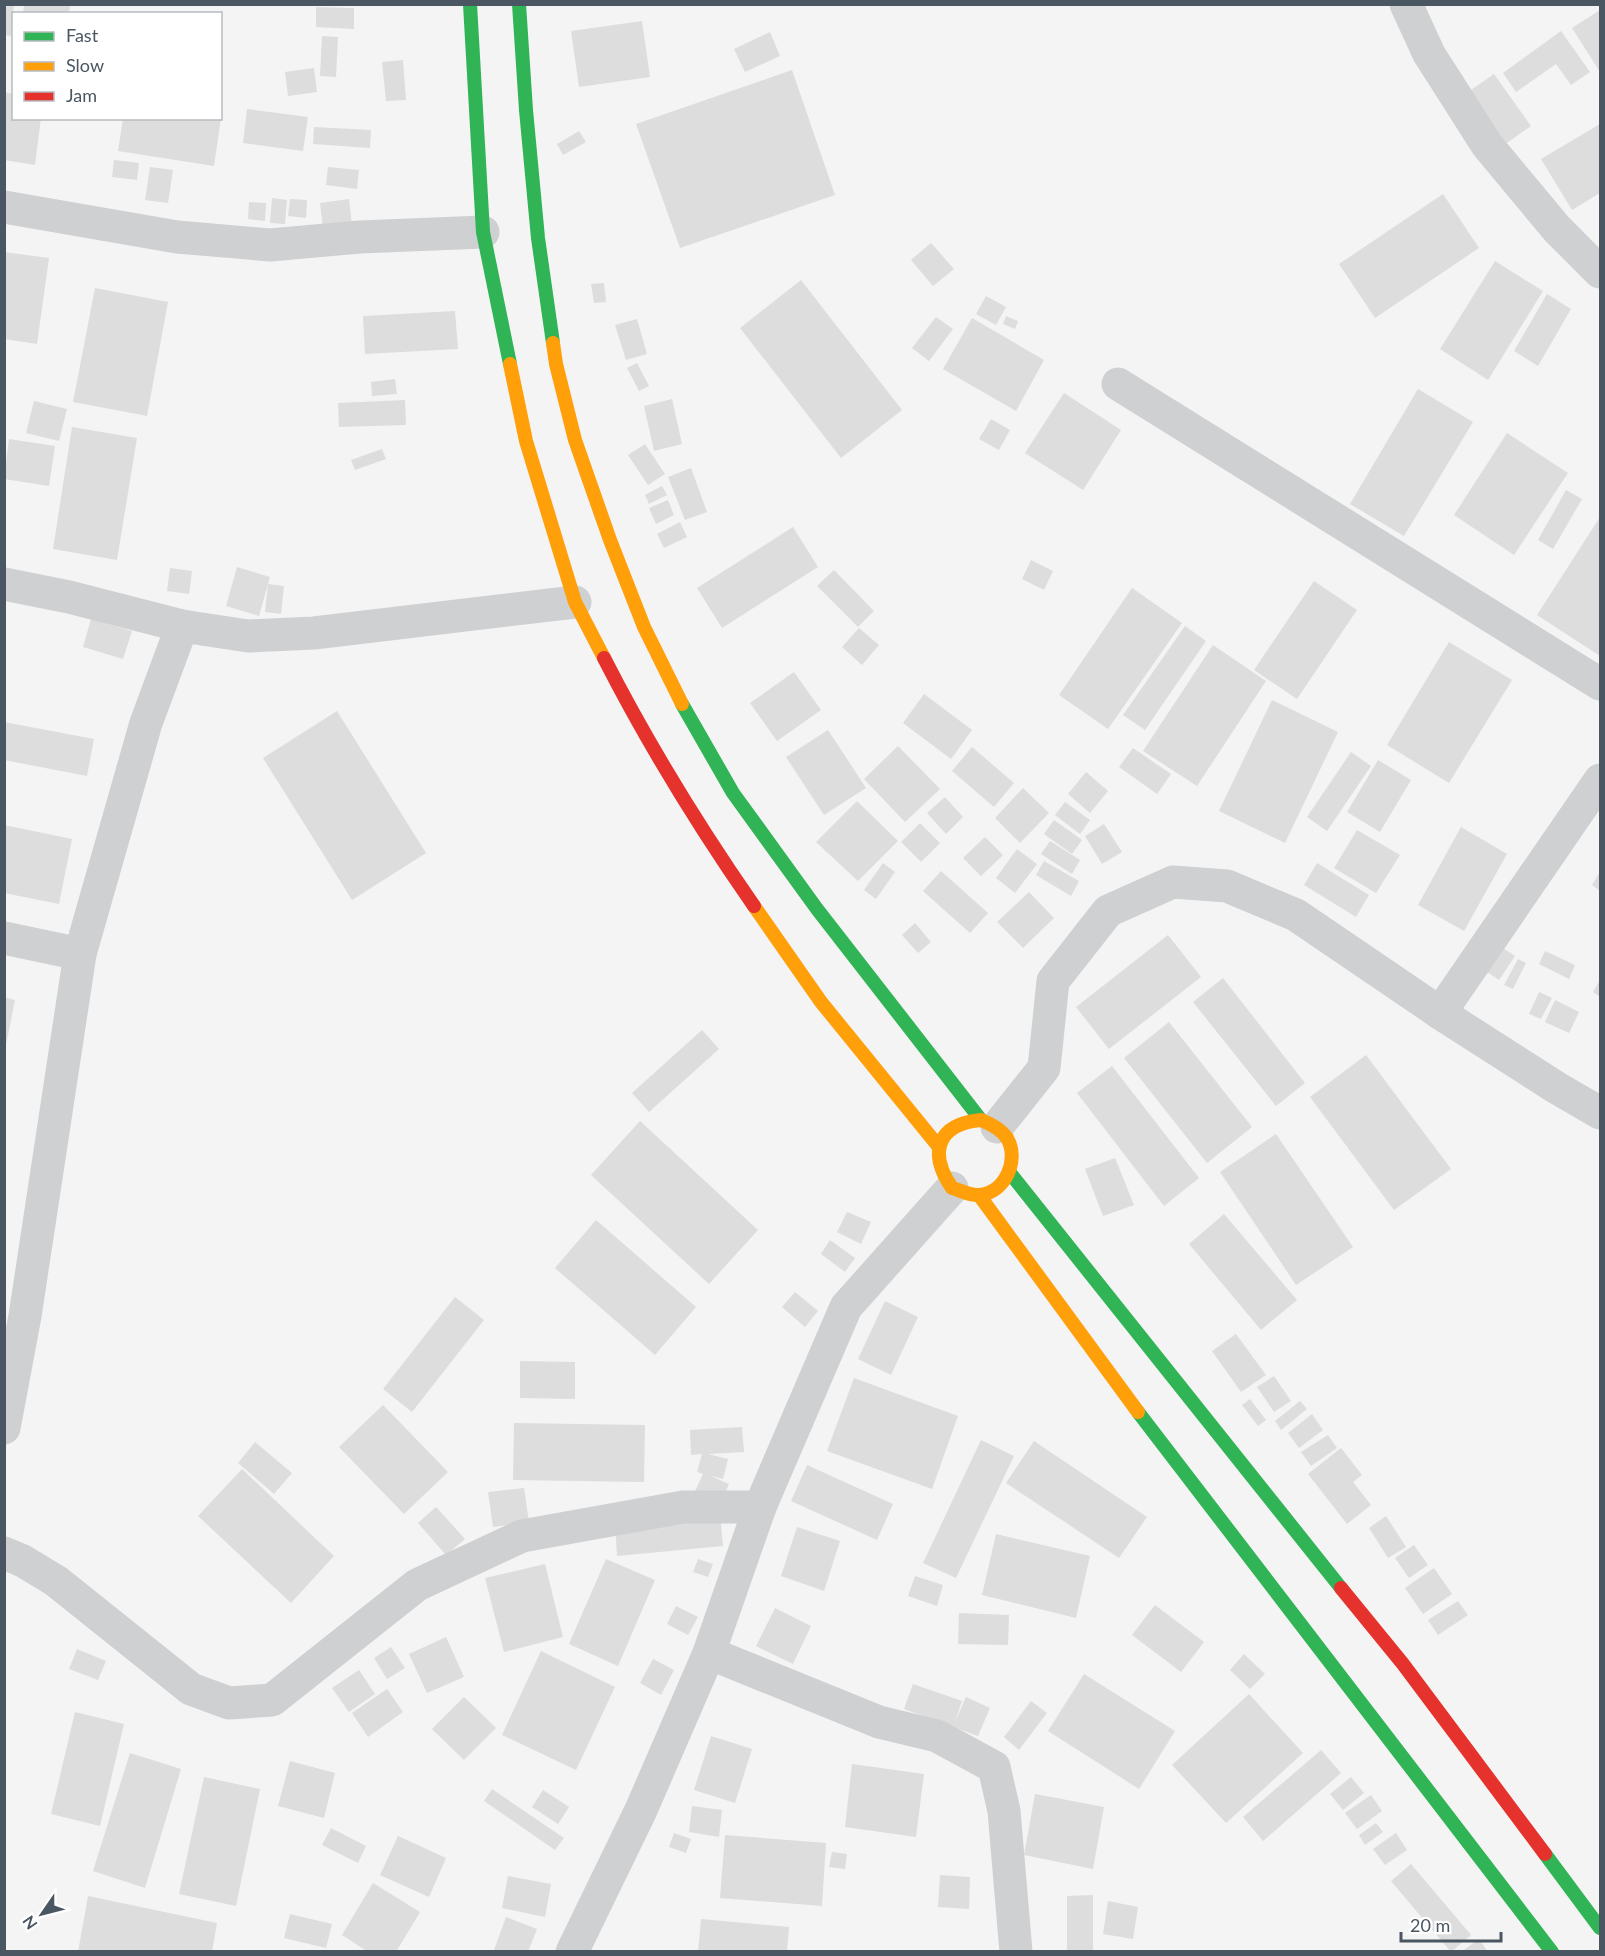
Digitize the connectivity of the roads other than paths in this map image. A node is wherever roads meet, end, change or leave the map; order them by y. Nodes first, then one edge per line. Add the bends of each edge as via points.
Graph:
1 (470, 4) edge
2 (519, 4) edge
3 (1406, 4) edge
4 (4, 207) edge
5 (483, 232) junction
6 (1600, 272) edge
7 (1118, 384) dead end
8 (4, 584) edge
9 (575, 602) junction
10 (182, 626) junction
11 (1600, 684) edge
12 (1600, 780) edge
13 (4, 938) edge
14 (80, 954) junction
15 (1440, 1013) junction
16 (1600, 1113) edge
17 (989, 1124) junction
18 (939, 1147) junction
19 (1010, 1173) junction
20 (965, 1191) junction
21 (15, 1314) edge
22 (4, 1428) edge
23 (760, 1507) junction
24 (4, 1553) edge
25 (709, 1653) junction
26 (1600, 1928) edge
27 (573, 1952) edge
28 (1016, 1952) edge
29 (1552, 1952) edge

1 - 5 main road
2 - 17 main road via 537,226 556,364 575,440 644,627 688,717 733,793 817,909
3 - 6 street via 1429,54 1487,145 1557,230
4 - 5 street via 177,237 270,245
5 - 9 main road via 526,441
7 - 11 street
8 - 10 street
9 - 10 street via 314,633 248,636
9 - 18 main road via 638,725 718,854 821,1002
10 - 14 street via 146,723
12 - 15 street
13 - 14 street
14 - 21 street
15 - 16 street
15 - 17 street via 1296,915 1227,886 1173,882 1108,911 1053,981 1044,1068
17 - 18 main road via 963,1122 948,1132
17 - 19 main road via 1009,1140 1013,1157
18 - 20 main road via 939,1165
19 - 20 main road via 997,1188
19 - 26 main road via 1403,1664
20 - 23 street via 846,1306
20 - 29 main road
21 - 22 street
23 - 24 street via 683,1507 522,1536 417,1585 272,1700 229,1703 191,1689 56,1581
23 - 25 street
25 - 27 street via 641,1810
25 - 28 street via 879,1722 937,1736 994,1767 1004,1811

